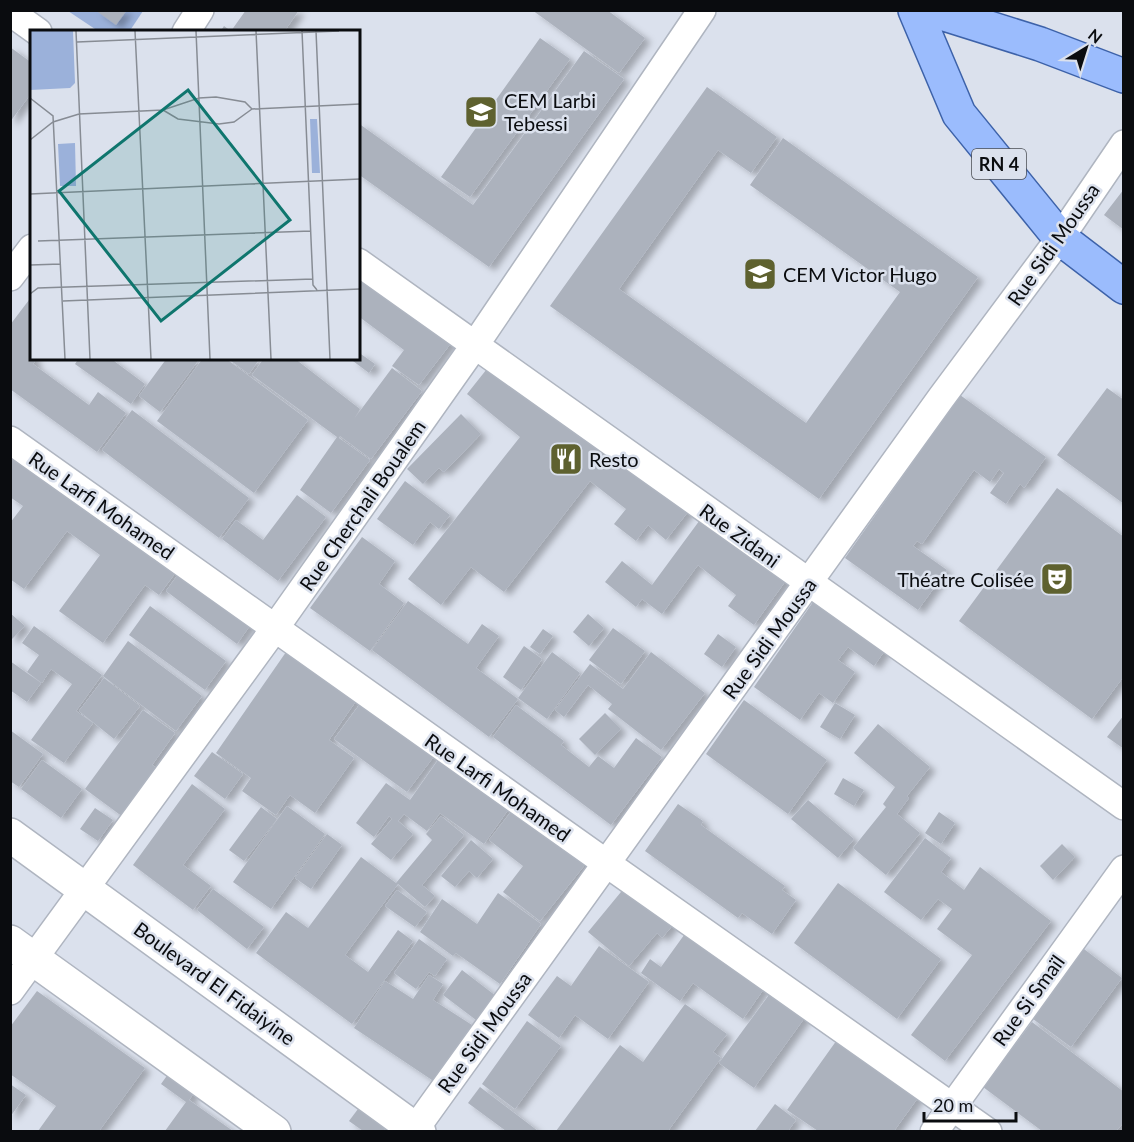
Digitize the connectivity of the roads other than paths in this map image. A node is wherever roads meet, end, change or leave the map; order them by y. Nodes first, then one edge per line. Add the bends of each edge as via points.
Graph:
1 (200, 10) edge
2 (702, 10) edge
3 (915, 10) edge
4 (932, 10) edge
5 (10, 12) edge
6 (35, 30) edge
7 (187, 30) edge
8 (1124, 76) edge
9 (1124, 144) edge
10 (1060, 238) junction
11 (30, 251) edge
12 (360, 263) edge
13 (10, 277) edge
14 (1124, 287) edge
15 (475, 345) junction
16 (10, 440) edge
17 (809, 584) junction
18 (274, 628) junction
19 (1124, 806) edge
20 (10, 835) edge
21 (606, 863) junction
22 (1124, 869) edge
23 (85, 889) junction
24 (22, 950) edge
25 (10, 991) edge
26 (952, 1105) junction
27 (416, 1130) edge
28 (274, 1131) edge
29 (934, 1131) edge
30 (988, 1131) edge

1 - 7 street
2 - 15 street, Rue Cherchali Boualem
3 - 10 main road, RN 4 via 959,114
4 - 8 main road
5 - 6 street
9 - 10 street, Rue Sidi Moussa
10 - 14 main road, RN 4
10 - 17 street, Rue Sidi Moussa
11 - 13 street
12 - 15 street, Rue Zidani
15 - 17 street, Rue Zidani
15 - 18 street, Rue Cherchali Boualem
16 - 18 street, Rue Larfi Mohamed
17 - 19 street, Rue Zidani
17 - 21 street, Rue Sidi Moussa
18 - 21 street, Rue Larfi Mohamed
18 - 23 street, Rue Cherchali Boualem
20 - 23 street, Boulevard El Fidaiyine
21 - 26 street, Rue Larfi Mohamed
21 - 27 street, Rue Sidi Moussa
22 - 26 street, Rue Si Smaïl
23 - 24 street, Rue Cherchali Boualem
23 - 27 street, Boulevard El Fidaiyine
24 - 25 street, Rue Cherchali Boualem
24 - 28 street
26 - 29 street, Rue Si Smaïl
26 - 30 street, Rue Larfi Mohamed

